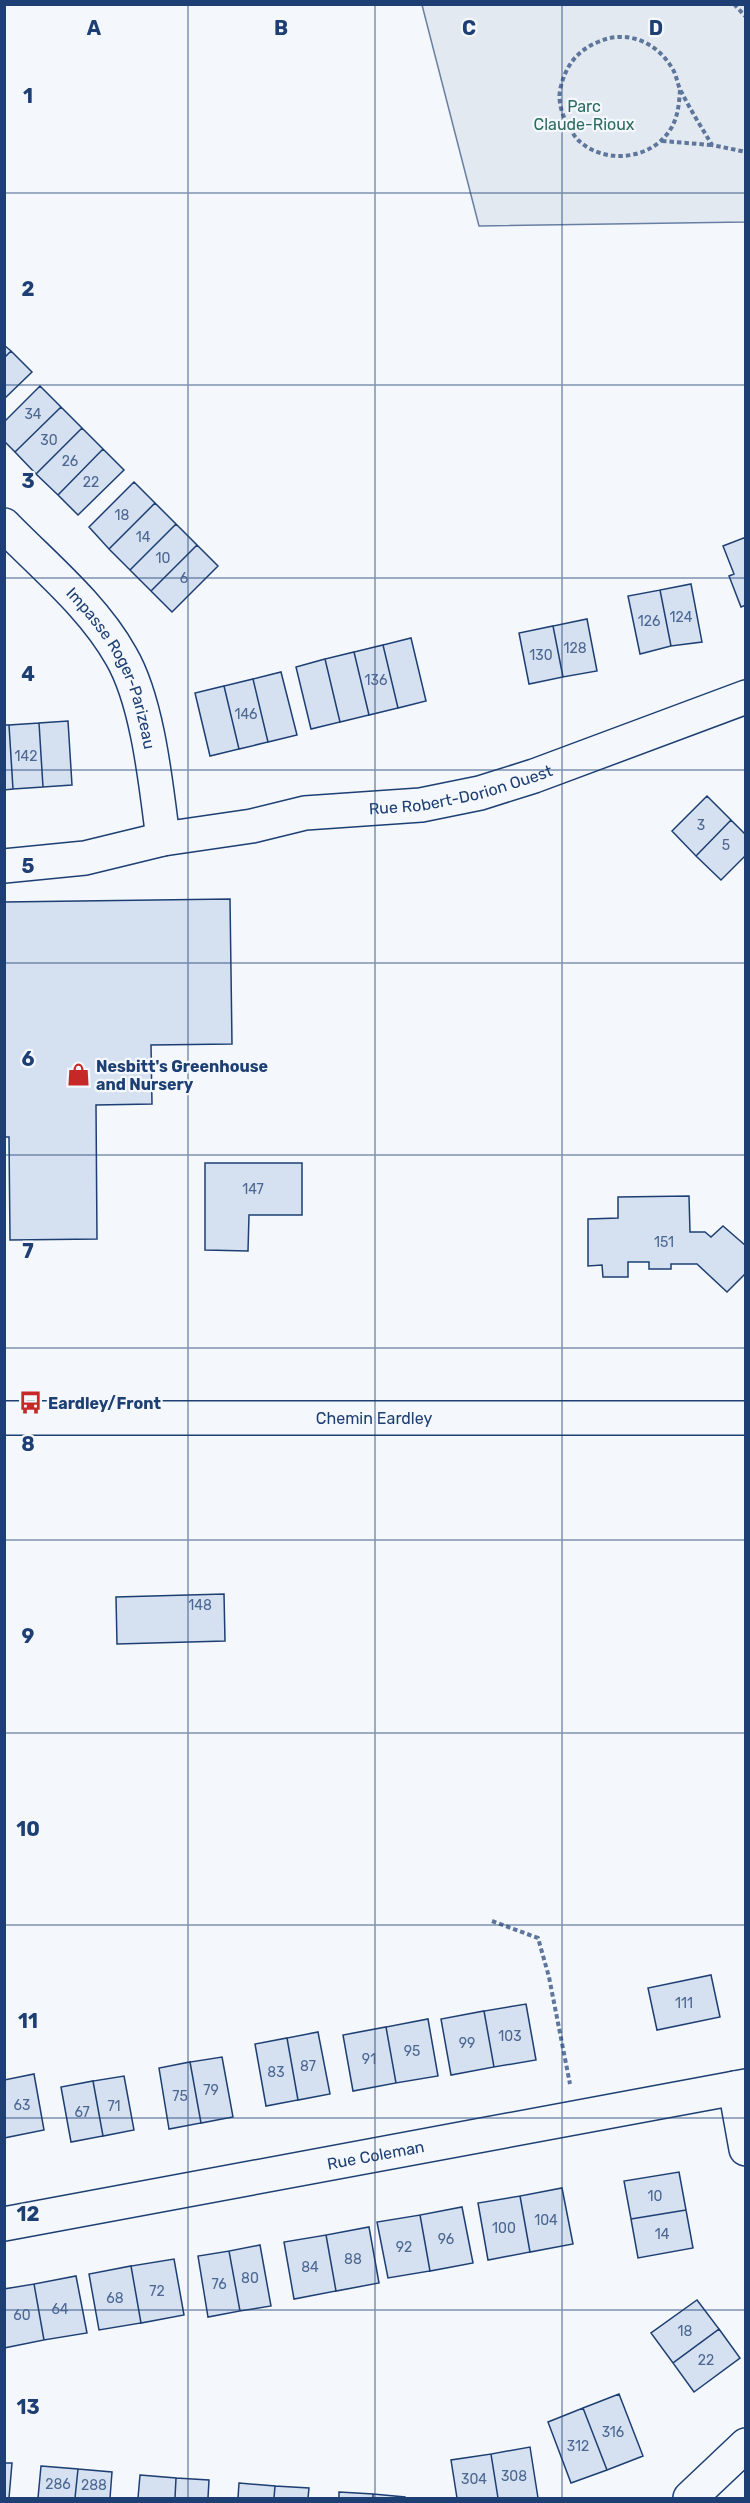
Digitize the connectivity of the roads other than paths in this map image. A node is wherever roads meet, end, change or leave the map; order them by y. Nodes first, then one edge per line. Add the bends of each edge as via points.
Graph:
1 (4, 525) edge
2 (742, 706) edge
3 (163, 839) junction
4 (4, 866) edge
5 (4, 1418) edge
6 (746, 1418) edge
7 (740, 2087) edge
8 (746, 2150) edge
9 (4, 2224) edge
10 (746, 2445) edge
11 (690, 2499) edge

1 - 3 street, Impasse Roger-Parizeau via 79,601 121,656 138,696
2 - 3 street, Rue Robert-Dorion Ouest via 480,793 421,805 305,813 252,826
3 - 4 street, Rue Robert-Dorion Ouest via 85,858
5 - 6 street, Chemin Eardley
7 - 8 street
7 - 9 street, Rue Coleman
10 - 11 street

